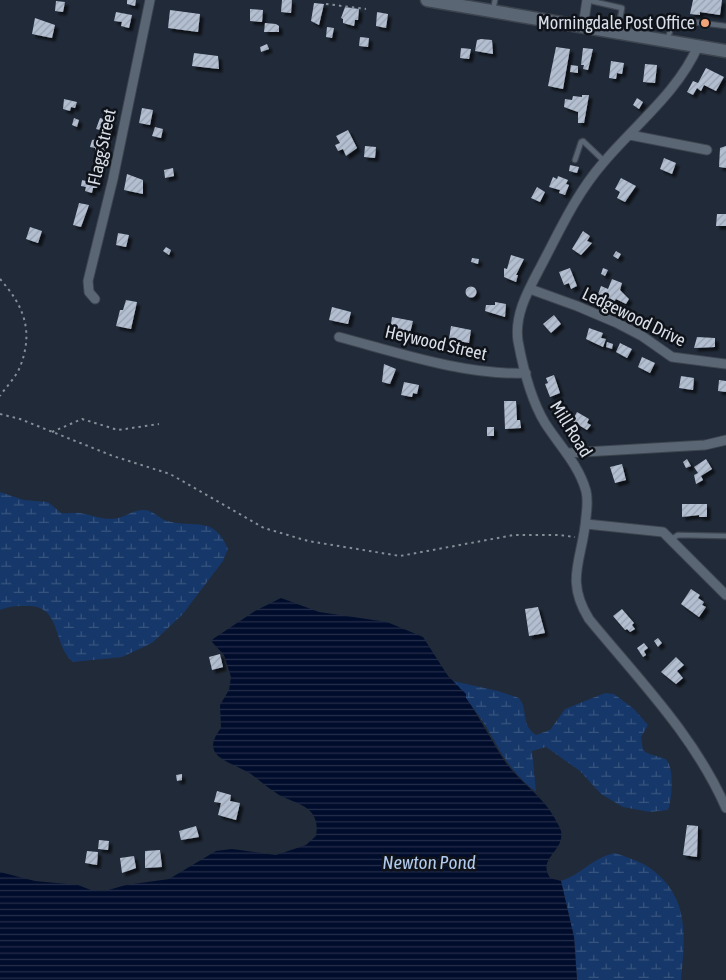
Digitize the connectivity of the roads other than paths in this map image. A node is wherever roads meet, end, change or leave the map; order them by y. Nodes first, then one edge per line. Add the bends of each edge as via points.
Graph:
1 (150, 0) edge
2 (427, 0) edge
3 (587, 0) edge
4 (444, 2) edge
5 (494, 6) edge
6 (726, 26) edge
7 (583, 27) junction
8 (617, 32) junction
9 (666, 41) junction
10 (698, 46) junction
11 (726, 52) edge
12 (630, 135) junction
13 (707, 150) dead end
14 (575, 160) dead end
15 (604, 161) junction
16 (530, 289) junction
17 (94, 299) dead end
18 (339, 337) dead end
19 (726, 364) edge
20 (526, 373) junction
21 (726, 440) edge
22 (567, 454) junction
23 (586, 524) junction
24 (726, 536) edge
25 (670, 540) junction
26 (726, 595) edge
27 (726, 808) edge

1 - 17 street, Flagg Street via 88,281 89,292
2 - 4 main road
3 - 7 street
3 - 8 lane via 622,8
4 - 5 main road
5 - 7 main road
6 - 9 lane via 678,20 673,23
7 - 8 main road
8 - 9 main road
9 - 10 main road
10 - 11 main road
10 - 12 street, Mill Road via 686,71
12 - 13 street
12 - 15 street, Mill Road
14 - 15 lane via 583,141
15 - 16 street, Mill Road via 569,210
16 - 19 street, Ledgewood Drive via 616,323 642,336 672,358
16 - 20 street, Mill Road via 517,325
18 - 20 street, Heywood Street via 476,370
20 - 22 street, Mill Road via 545,423
21 - 22 street via 705,445
22 - 23 street, Mill Road via 586,493
23 - 25 street via 663,532
23 - 27 street, Mill Road via 576,576 580,604 680,728 699,755
24 - 25 lane via 678,535
25 - 26 street

